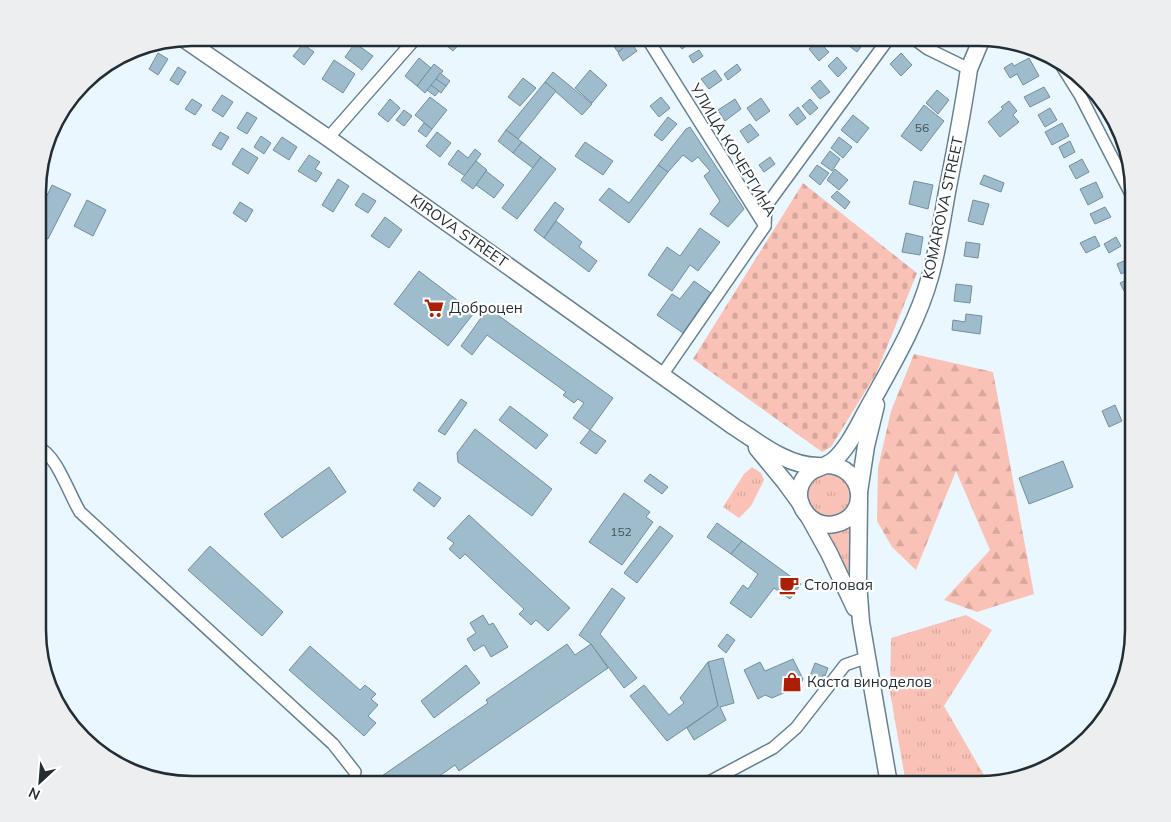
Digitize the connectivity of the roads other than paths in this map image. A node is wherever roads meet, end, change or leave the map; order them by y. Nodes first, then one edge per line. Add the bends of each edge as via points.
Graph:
1 (194, 46) edge
2 (203, 46) edge
3 (409, 46) edge
4 (652, 47) edge
5 (883, 47) edge
6 (925, 47) edge
7 (978, 47) edge
8 (199, 50) junction
9 (969, 69) junction
10 (1085, 92) edge
11 (328, 138) junction
12 (1124, 178) edge
13 (765, 226) junction
14 (887, 372) junction
15 (662, 375) junction
16 (733, 426) junction
17 (47, 453) edge
18 (823, 466) junction
19 (859, 496) junction
20 (805, 511) junction
21 (861, 622) junction
22 (868, 657) junction
23 (355, 772) dead end
24 (722, 776) edge
25 (888, 776) edge

1 - 8 main road, KIROVA STREET
2 - 8 street
3 - 11 street
4 - 13 street, УЛИЦА КОЧЕРГИНА
5 - 13 street via 766,206
6 - 9 street
7 - 9 main road, KOMAROVA STREET
8 - 11 main road, KIROVA STREET
9 - 14 main road, KOMAROVA STREET via 930,278
10 - 12 street
11 - 15 main road, KIROVA STREET
13 - 15 street, УЛИЦА КОЧЕРГИНА
14 - 18 main road via 840,454
14 - 19 main road via 872,416
15 - 16 main road, KIROVA STREET
16 - 18 main road via 788,459
16 - 20 main road via 766,456
17 - 23 street via 80,512 333,744
18 - 19 main road via 843,468 851,474 857,483
18 - 20 main road via 805,476 801,484 799,492
19 - 20 main road via 851,515 835,524 826,524
19 - 21 main road
20 - 21 main road via 848,589
21 - 22 main road
22 - 24 street via 845,665 796,728 773,748
22 - 25 main road

